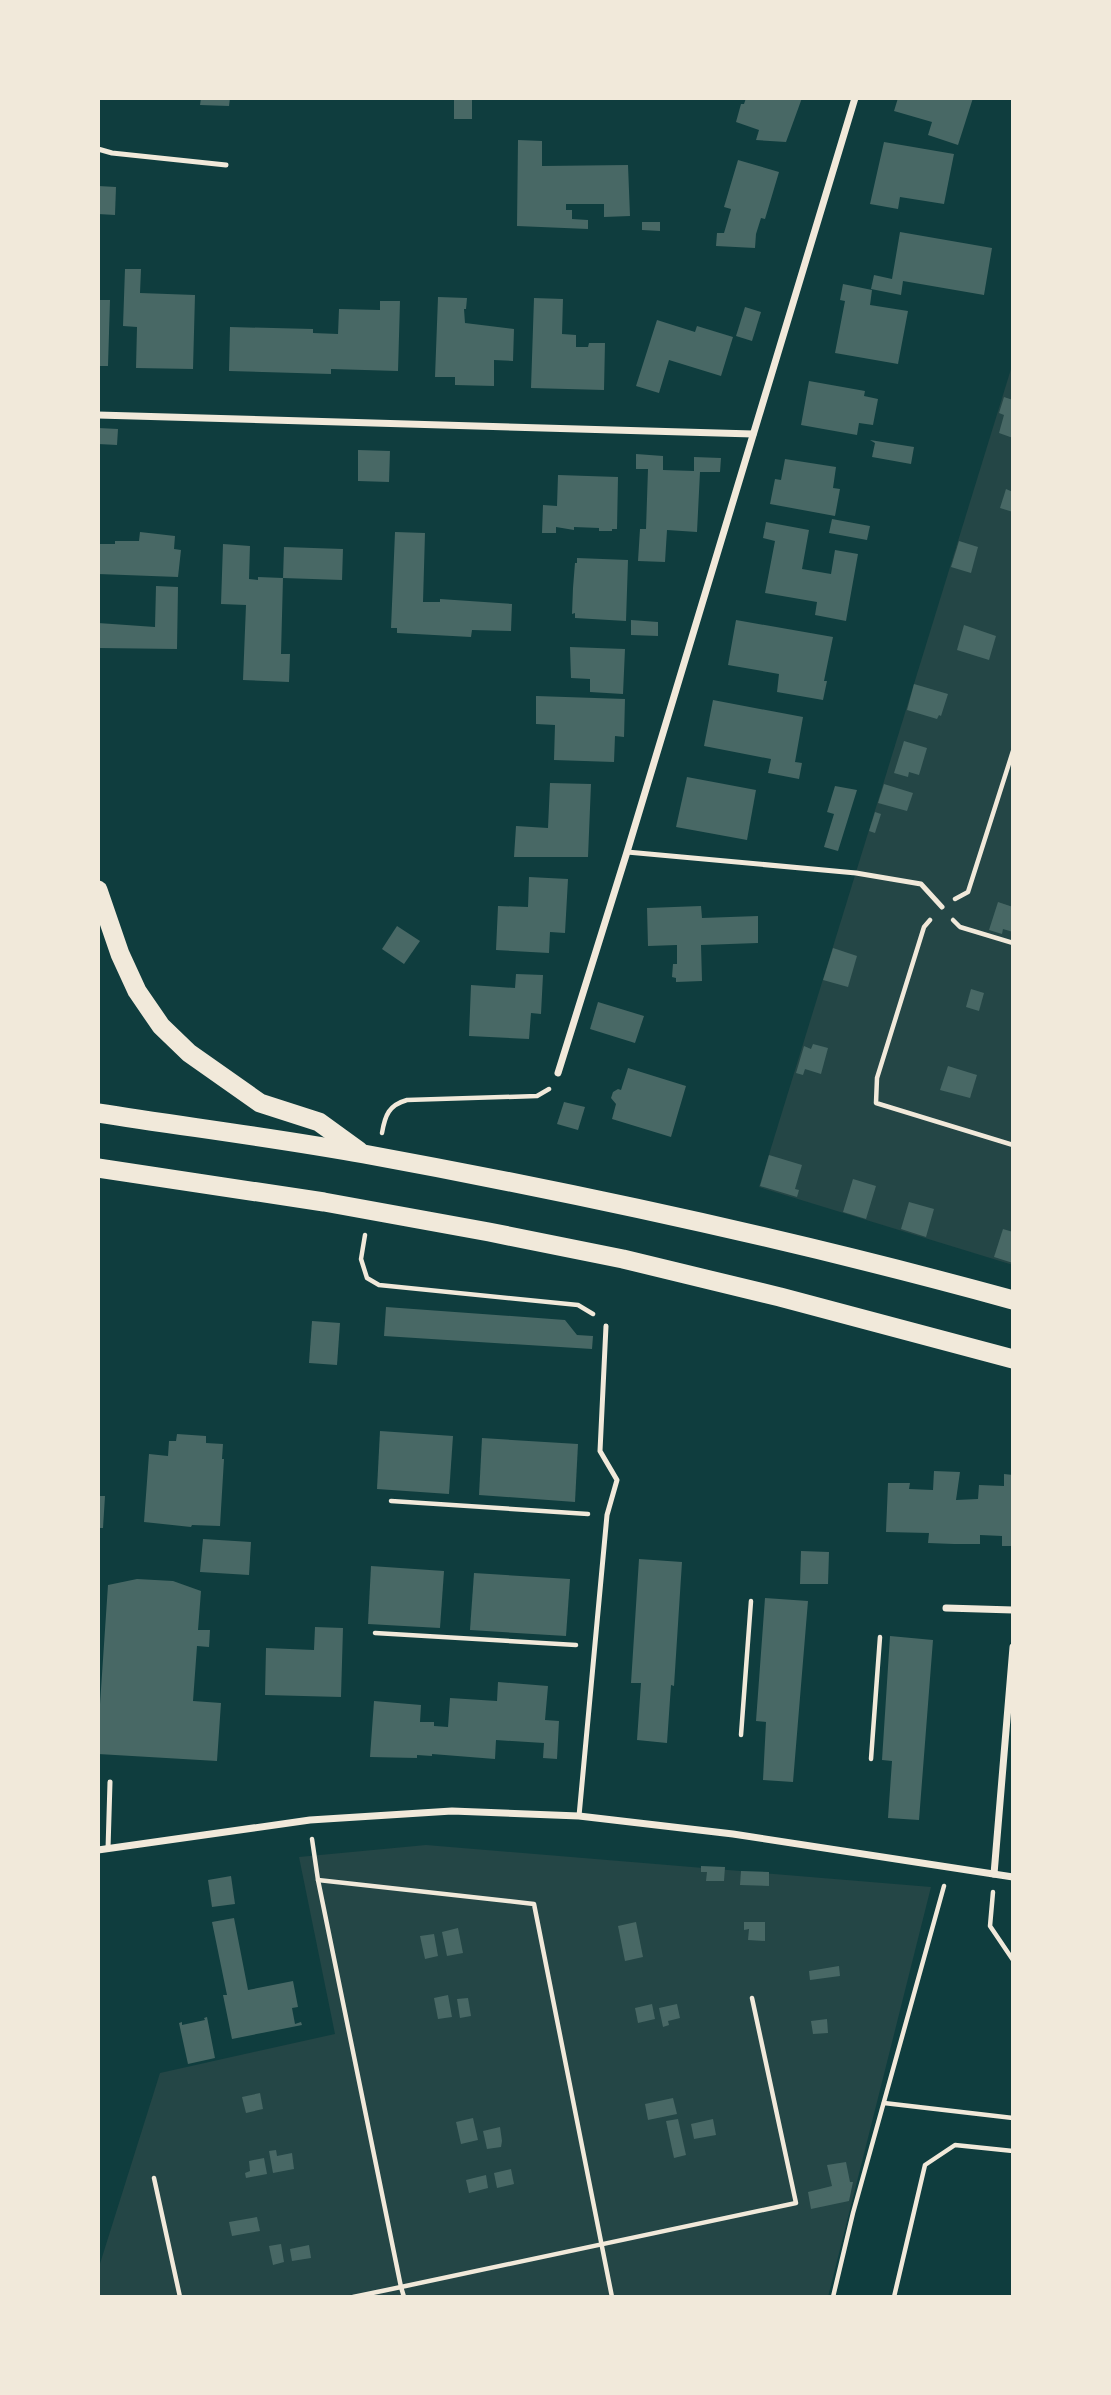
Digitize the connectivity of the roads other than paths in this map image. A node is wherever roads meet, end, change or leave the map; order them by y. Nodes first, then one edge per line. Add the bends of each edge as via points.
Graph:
1 (855, 98) edge
2 (98, 149) edge
3 (226, 165) dead end
4 (98, 415) edge
5 (753, 434) junction
6 (627, 852) junction
7 (98, 890) edge
8 (942, 907) road end
9 (558, 1073) road end
10 (98, 1113) edge
11 (362, 1154) junction
12 (98, 1168) edge
13 (1013, 1300) edge
14 (606, 1326) road end
15 (1013, 1359) edge
16 (946, 1608) dead end
17 (1013, 1610) edge
18 (1013, 1647) edge
19 (110, 1782) dead end
20 (579, 1816) junction
21 (108, 1849) junction
22 (98, 1850) edge
23 (994, 1874) junction
24 (1013, 1877) edge

1 - 5 street
2 - 3 lane
4 - 5 street
5 - 6 street
6 - 8 lane via 856,873 921,884
6 - 9 street
7 - 11 highway via 137,991 161,1026 189,1053 260,1102 319,1122
10 - 11 highway
11 - 13 highway via 691,1219
12 - 15 highway via 324,1202 623,1259
14 - 20 lane via 600,1451 617,1480 607,1515
16 - 17 street
18 - 23 street
19 - 21 lane
20 - 21 street via 452,1811 310,1821
20 - 23 street
21 - 22 street
23 - 24 street

